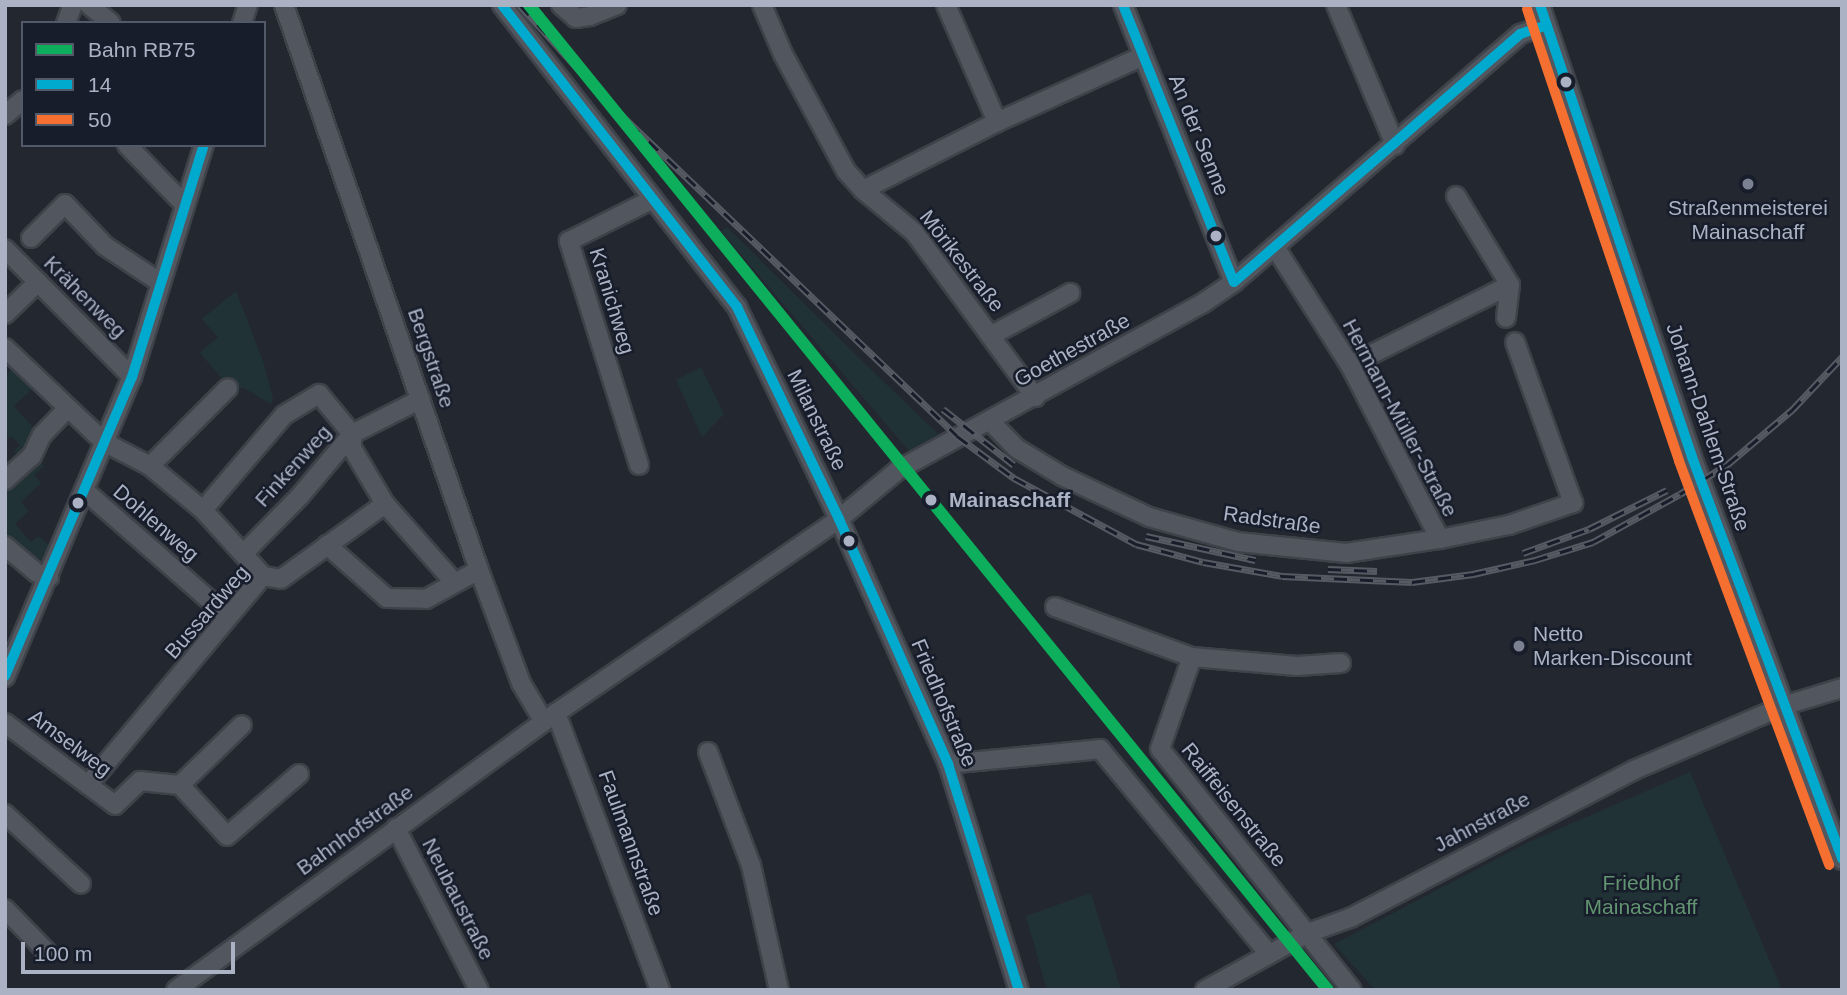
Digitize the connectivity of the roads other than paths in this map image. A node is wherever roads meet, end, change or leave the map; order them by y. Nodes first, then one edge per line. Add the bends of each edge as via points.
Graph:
1 (89, 5) edge
2 (284, 5) edge
3 (502, 5) edge
4 (561, 5) edge
5 (617, 5) edge
6 (762, 5) edge
7 (946, 5) edge
8 (1122, 5) edge
9 (1336, 5) edge
10 (1540, 5) edge
11 (109, 21) edge
12 (1547, 25) junction
13 (1143, 56) junction
14 (21, 102) edge
15 (5, 115) edge
16 (997, 122) junction
17 (1395, 145) junction
18 (129, 147) edge
19 (203, 147) edge
20 (863, 190) junction
21 (1456, 196) dead end
22 (653, 199) junction
23 (185, 205) junction
24 (31, 238) dead end
25 (1275, 247) junction
26 (5, 248) edge
27 (38, 282) junction
28 (1234, 282) junction
29 (161, 283) junction
30 (1510, 285) junction
31 (1070, 293) dead end
32 (5, 314) edge
33 (1506, 318) dead end
34 (992, 335) junction
35 (1516, 342) dead end
36 (8, 359) edge
37 (1350, 365) junction
38 (132, 377) junction
39 (228, 388) dead end
40 (1035, 397) junction
41 (421, 399) junction
42 (67, 409) junction
43 (989, 421) junction
44 (352, 435) junction
45 (104, 442) junction
46 (639, 464) dead end
47 (150, 466) junction
48 (5, 480) edge
49 (85, 491) junction
50 (385, 504) junction
51 (203, 510) junction
52 (839, 519) junction
53 (1440, 539) junction
54 (327, 545) junction
55 (5, 546) edge
56 (243, 554) junction
57 (479, 570) junction
58 (263, 576) junction
59 (48, 577) junction
60 (454, 582) junction
61 (1055, 607) dead end
62 (228, 616) junction
63 (1192, 657) junction
64 (1341, 663) dead end
65 (5, 677) edge
66 (1842, 688) edge
67 (1787, 705) junction
68 (550, 718) junction
69 (5, 723) edge
70 (242, 725) dead end
71 (708, 752) dead end
72 (948, 764) junction
73 (299, 774) dead end
74 (88, 785) junction
75 (180, 785) junction
76 (5, 814) edge
77 (397, 828) junction
78 (1842, 860) edge
79 (81, 884) dead end
80 (5, 909) edge
81 (1308, 933) junction
82 (46, 951) dead end
83 (1269, 954) junction
84 (176, 990) edge
85 (479, 990) edge
86 (660, 990) edge
87 (779, 990) edge
88 (1018, 990) edge
89 (1206, 990) edge
90 (1352, 990) edge

1 - 11 street
2 - 41 street, Bergstraße
3 - 22 street, Milanstraße
4 - 5 street via 576,18
6 - 20 street, Mörikestraße via 832,146
7 - 16 street
8 - 13 street, An der Senne
9 - 17 street
10 - 12 street, Johann-Dahlem-Straße
12 - 17 street, Goethestraße via 1520,34
12 - 67 street, Johann-Dahlem-Straße via 1692,457
13 - 16 street
13 - 28 street, An der Senne
14 - 15 street
16 - 20 street
17 - 25 street, Goethestraße
18 - 23 street
19 - 23 street
20 - 34 street, Mörikestraße via 914,232
21 - 30 street
22 - 46 street, Kranichweg via 569,241
22 - 52 street, Milanstraße via 737,307
23 - 29 street
24 - 29 street via 65,204 105,246
25 - 28 street, Goethestraße
25 - 37 street, Hermann-Müller-Straße
26 - 27 street, Krähenweg
27 - 32 street
27 - 38 street, Krähenweg
28 - 40 street, Goethestraße
29 - 38 street
30 - 33 street
30 - 37 street
31 - 34 street, Mörikestraße
34 - 40 street, Mörikestraße
35 - 53 street, Radstraße via 1573,503 1509,525
36 - 42 street
37 - 53 street, Hermann-Müller-Straße
38 - 45 street
39 - 47 street
40 - 43 street, Goethestraße
41 - 44 street, Finkenweg
41 - 57 street, Bergstraße
42 - 45 street
42 - 48 street via 42,435 32,456
43 - 52 street, Goethestraße via 904,466
43 - 53 street, Radstraße via 1016,448 1062,476 1149,517 1238,542 1346,553
44 - 50 street via 352,448
44 - 51 street via 318,394 284,415
44 - 56 street, Finkenweg
45 - 47 street
45 - 49 street
47 - 51 street
49 - 59 street
49 - 62 street, Dohlenweg
50 - 54 street, Bussardweg
50 - 60 street
51 - 56 street
52 - 68 street, Bahnhofstraße
52 - 72 street, Friedhofstraße
54 - 58 street, Bussardweg via 281,579
54 - 60 street via 387,598 426,599
55 - 59 street
56 - 58 street
57 - 60 street
57 - 68 street, Bergstraße via 521,683
58 - 62 street, Bussardweg
59 - 65 street
61 - 63 street
62 - 74 street, Bussardweg
63 - 64 street via 1297,666
63 - 81 street, Raiffeisenstraße via 1160,749
66 - 67 street, Jahnstraße
67 - 78 street, Johann-Dahlem-Straße
67 - 81 street, Jahnstraße via 1622,775 1350,918
68 - 77 street, Bahnhofstraße
68 - 86 street, Faulmannstraße via 573,752
69 - 74 street, Amselweg
70 - 75 street
71 - 87 street via 751,865
72 - 83 street via 1100,749
72 - 88 street, Friedhofstraße
73 - 75 street via 226,836
74 - 75 street, Amselweg via 115,805 141,781
76 - 79 street
77 - 84 street, Bahnhofstraße
77 - 85 street, Neubaustraße
80 - 82 street
81 - 83 street, Jahnstraße
81 - 90 street
83 - 89 street, Jahnstraße

